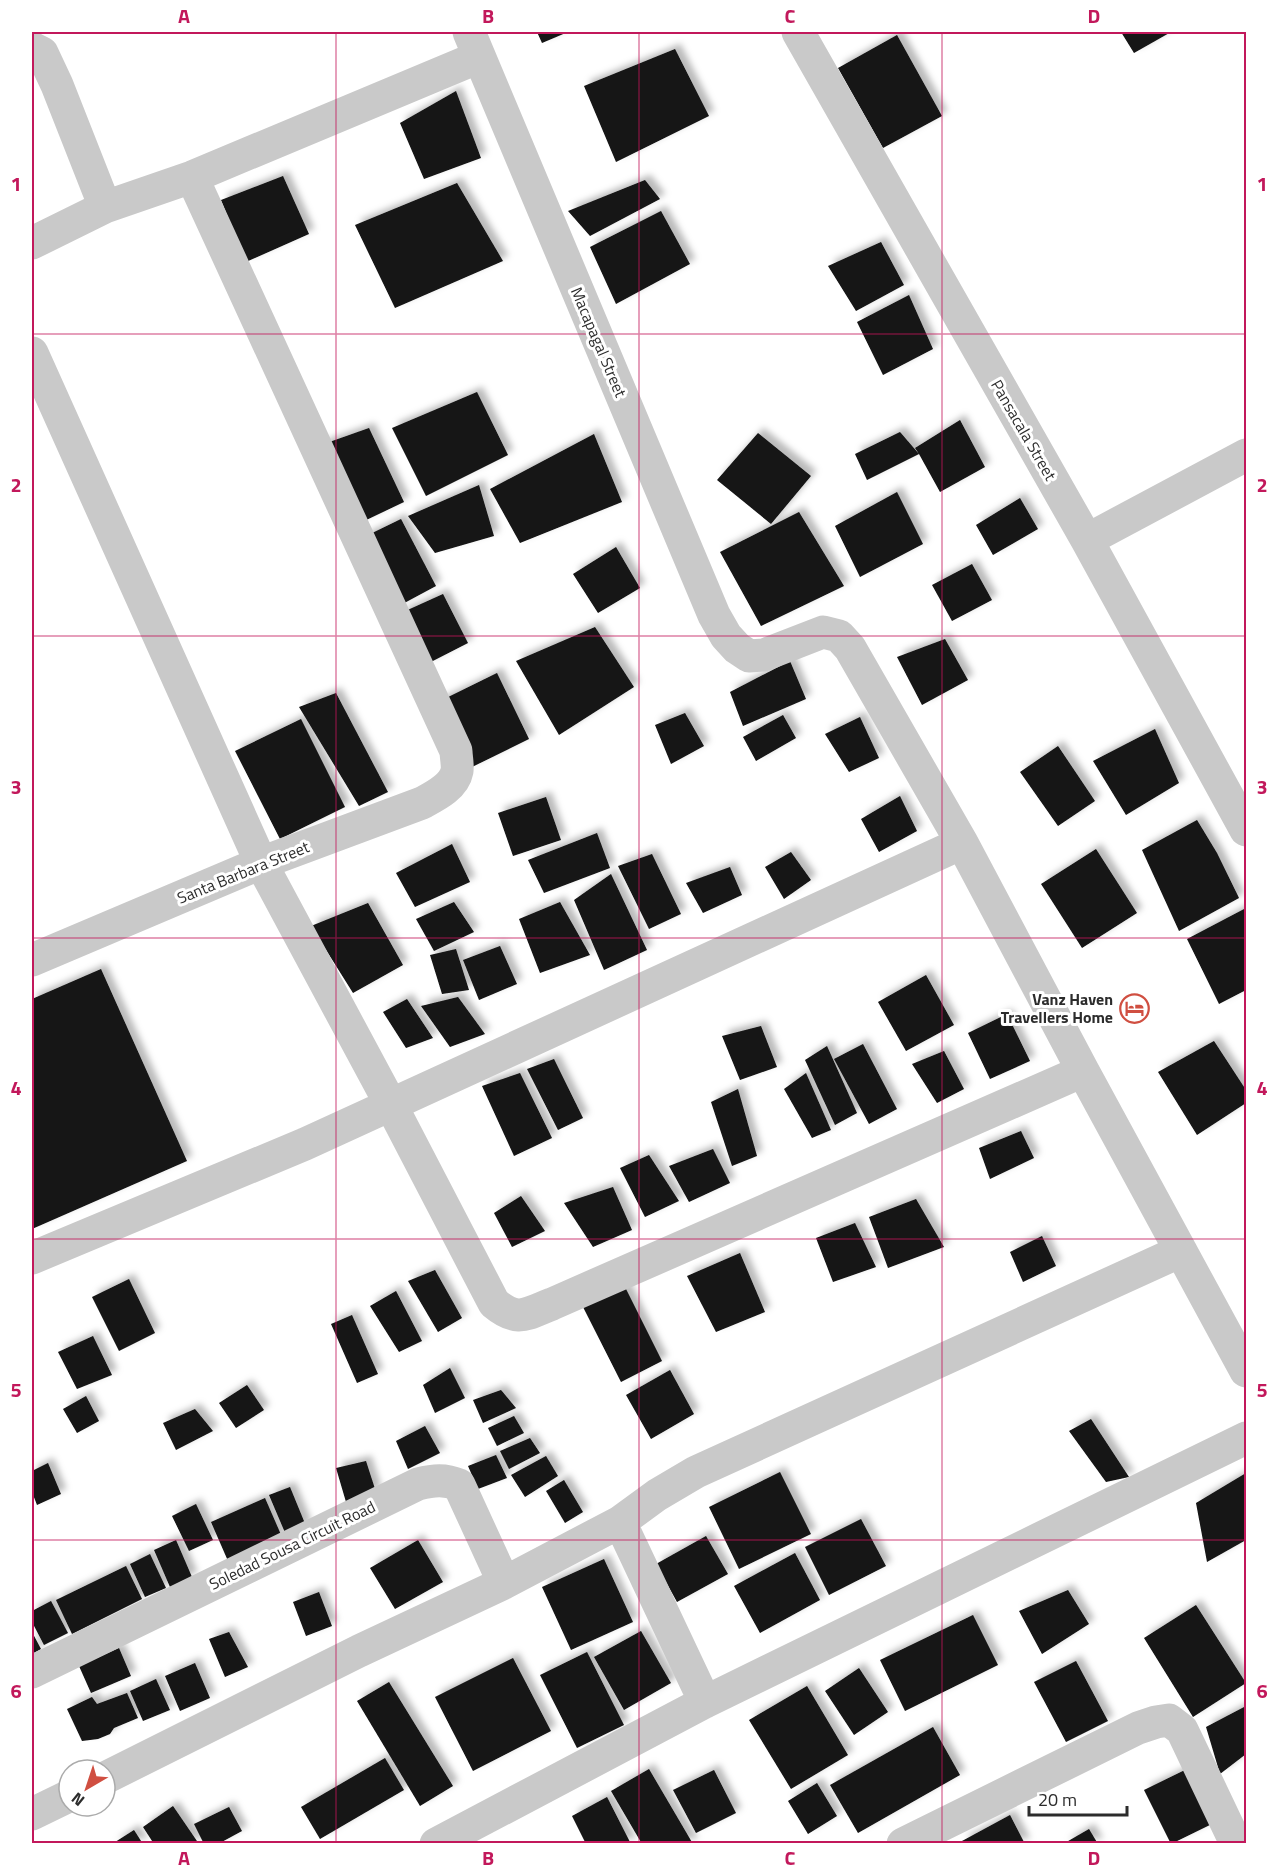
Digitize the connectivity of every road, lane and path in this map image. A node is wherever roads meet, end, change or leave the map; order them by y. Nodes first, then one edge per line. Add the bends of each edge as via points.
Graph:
1 (798, 32) edge
2 (474, 44) edge
3 (32, 48) edge
4 (192, 177) junction
5 (105, 207) junction
6 (32, 243) edge
7 (32, 353) edge
8 (1246, 455) edge
9 (1087, 540) junction
10 (1246, 830) edge
11 (962, 843) junction
12 (261, 863) junction
13 (32, 960) edge
14 (1083, 1071) junction
15 (391, 1105) junction
16 (1182, 1251) junction
17 (32, 1258) edge
18 (1246, 1371) edge
19 (1246, 1438) edge
20 (620, 1522) junction
21 (504, 1583) junction
22 (32, 1672) edge
23 (705, 1702) junction
24 (117, 1772) edge
25 (57, 1803) edge
26 (32, 1814) edge
27 (1234, 1837) edge
28 (436, 1844) edge
29 (903, 1844) edge

1 - 9 street, Pansacala Street
2 - 4 street
2 - 11 street, Macapagal Street via 726,636 750,656 764,655 823,632 839,636 850,648
3 - 5 street via 42,53 57,85
4 - 5 street
4 - 12 street, Santa Barbara Street via 456,751 457,771 441,793
5 - 6 street
7 - 12 street
8 - 9 street
9 - 10 street, Pansacala Street
11 - 14 street
11 - 15 street
12 - 13 street, Santa Barbara Street
12 - 15 street
14 - 15 street via 519,1316 504,1312 494,1303
14 - 16 street
15 - 17 street
16 - 18 street
16 - 20 street via 696,1472
19 - 23 street
20 - 21 street
20 - 23 street
21 - 22 street, Soledad Sousa Circuit Road via 459,1485 434,1480 418,1484
21 - 24 street
23 - 28 street
25 - 26 street
27 - 29 street via 1182,1730 1169,1720 1138,1728

